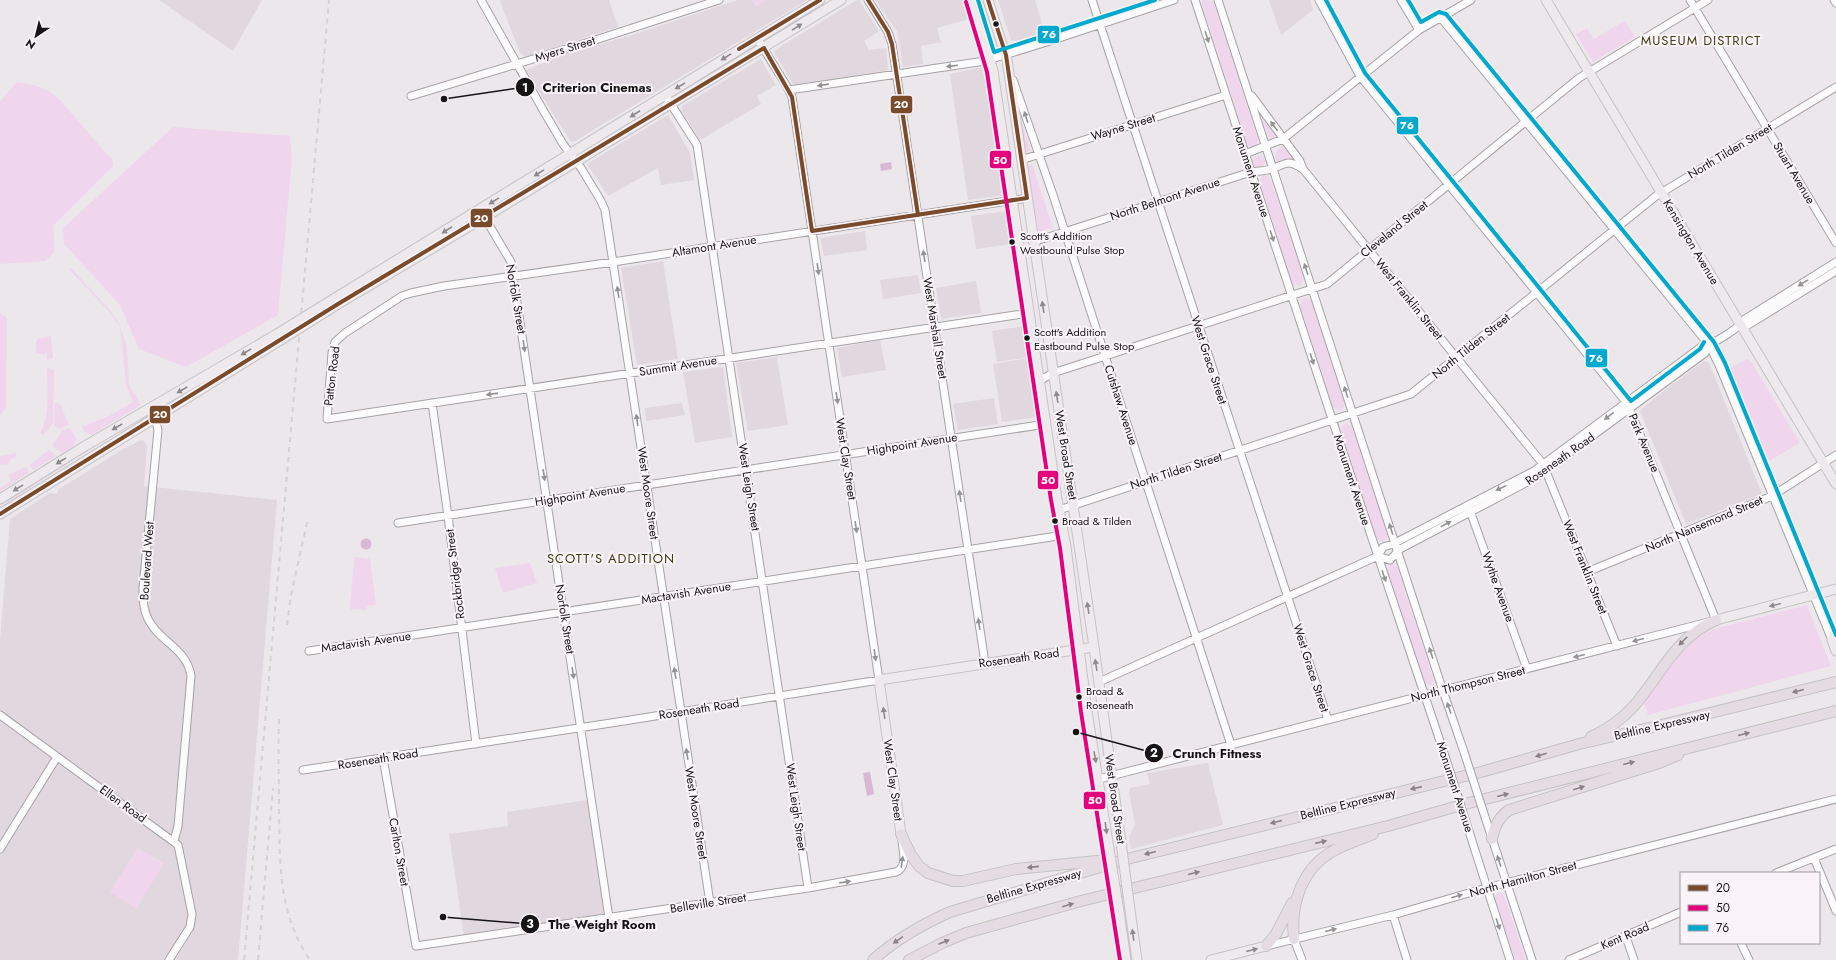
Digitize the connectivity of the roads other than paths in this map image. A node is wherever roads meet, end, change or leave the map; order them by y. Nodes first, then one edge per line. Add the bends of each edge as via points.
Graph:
1 (719, 0) edge
2 (820, 0) edge
3 (841, 0) edge
4 (868, 0) edge
5 (972, 0) edge
6 (988, 0) edge
7 (1092, 0) edge
8 (1174, 0) edge
9 (1195, 0) edge
10 (1218, 0) edge
11 (1319, 0) edge
12 (1401, 0) edge
13 (1471, 0) edge
14 (1546, 0) edge
15 (1690, 0) edge
16 (1708, 0) edge
17 (1834, 0) edge
18 (483, 1) edge
19 (1836, 3) edge
20 (1695, 8) junction
21 (1441, 18) junction
22 (1100, 25) junction
23 (1419, 30) junction
24 (758, 38) junction
25 (764, 48) junction
26 (1006, 55) junction
27 (990, 60) junction
28 (516, 64) junction
29 (1008, 66) junction
30 (1589, 72) junction
31 (897, 74) junction
32 (1360, 76) junction
33 (1836, 87) edge
34 (789, 90) junction
35 (1248, 90) junction
36 (665, 95) junction
37 (1226, 95) junction
38 (411, 96) dead end
39 (671, 104) junction
40 (1526, 121) junction
41 (1132, 124) junction
42 (1767, 129) junction
43 (1283, 139) junction
44 (1266, 147) junction
45 (570, 153) junction
46 (1038, 154) junction
47 (1245, 154) junction
48 (1021, 160) junction
49 (577, 161) junction
50 (1273, 168) junction
51 (1304, 169) junction
52 (1251, 172) junction
53 (1448, 185) junction
54 (1661, 193) junction
55 (1027, 198) junction
56 (1012, 201) junction
57 (1158, 202) junction
58 (480, 209) junction
59 (918, 215) junction
60 (485, 217) junction
61 (1614, 229) junction
62 (812, 231) junction
63 (1064, 231) junction
64 (1033, 242) junction
65 (1836, 243) edge
66 (712, 247) junction
67 (1369, 249) junction
68 (614, 262) junction
69 (1836, 262) edge
70 (1836, 271) edge
71 (513, 276) junction
72 (1312, 288) junction
73 (1536, 292) junction
74 (1292, 295) junction
75 (402, 296) joint
76 (339, 299) junction
77 (1029, 313) junction
78 (1740, 325) junction
79 (1198, 326) junction
80 (935, 327) junction
81 (278, 337) junction
82 (829, 343) junction
83 (1709, 345) junction
84 (1105, 356) junction
85 (1456, 357) junction
86 (728, 359) junction
87 (630, 373) junction
88 (1053, 373) junction
89 (1039, 381) junction
90 (530, 389) junction
91 (432, 403) junction
92 (1628, 406) junction
93 (149, 408) junction
94 (1353, 412) junction
95 (155, 418) junction
96 (1332, 419) junction
97 (327, 420) joint
98 (1046, 424) junction
99 (951, 438) junction
100 (1239, 450) junction
101 (845, 454) junction
102 (1836, 455) edge
103 (1824, 463) junction
104 (1545, 468) junction
105 (746, 469) junction
106 (1146, 481) junction
107 (1836, 484) edge
108 (646, 486) junction
109 (1772, 496) junction
110 (0, 499) edge
111 (548, 500) junction
112 (1073, 505) junction
113 (1469, 508) junction
114 (1059, 510) junction
115 (0, 514) edge
116 (448, 516) junction
117 (398, 523) dead end
118 (1681, 534) junction
119 (1064, 535) junction
120 (1395, 542) junction
121 (968, 550) junction
122 (1398, 550) junction
123 (1378, 556) junction
124 (862, 566) junction
125 (1587, 572) junction
126 (763, 580) junction
127 (1836, 589) edge
128 (1813, 595) junction
129 (663, 596) junction
130 (1287, 597) junction
131 (564, 612) junction
132 (1716, 620) junction
133 (461, 628) junction
134 (1836, 630) edge
135 (1197, 638) junction
136 (1832, 640) junction
137 (1617, 646) junction
138 (1094, 647) junction
139 (1079, 649) junction
140 (309, 651) dead end
141 (1836, 651) edge
142 (985, 663) junction
143 (1527, 669) junction
144 (879, 680) junction
145 (1099, 682) junction
146 (1836, 682) edge
147 (1443, 690) junction
148 (1425, 695) junction
149 (780, 696) junction
150 (1836, 711) edge
151 (681, 712) junction
152 (0, 715) edge
153 (1328, 720) junction
154 (582, 728) junction
155 (1706, 743) junction
156 (476, 744) junction
157 (1579, 744) junction
158 (1231, 745) junction
159 (57, 757) junction
160 (383, 758) junction
161 (303, 770) dead end
162 (1112, 776) junction
163 (1099, 778) junction
164 (1836, 799) edge
165 (1388, 826) junction
166 (901, 834) junction
167 (1492, 839) junction
168 (174, 841) junction
169 (0, 849) edge
170 (1836, 849) edge
171 (1814, 858) junction
172 (1127, 859) junction
173 (1779, 872) edge
174 (1820, 872) edge
175 (1820, 872) edge
176 (882, 875) joint
177 (1506, 883) junction
178 (808, 888) junction
179 (1486, 888) junction
180 (1299, 890) junction
181 (710, 903) junction
182 (1836, 911) edge
183 (1680, 912) edge
184 (1393, 915) junction
185 (609, 918) junction
186 (1626, 936) junction
187 (1294, 939) junction
188 (1742, 944) edge
189 (416, 946) joint
190 (1266, 946) junction
191 (169, 960) edge
192 (873, 960) edge
193 (909, 960) edge
194 (1126, 960) edge
195 (1136, 960) edge
196 (1211, 960) edge
197 (1302, 960) edge
198 (1407, 960) edge
199 (1510, 960) edge
200 (1532, 960) edge
201 (1569, 960) edge
202 (1634, 960) edge
203 (1749, 960) edge

1 - 28 street, Myers Street
2 - 24 main road
25 -> 3 main road
4 - 31 street, West Marshall Street via 890,38
5 - 27 main road, West Broad Street
6 - 26 main road, West Broad Street
7 - 22 street, West Grace Street
8 - 22 street
9 -> 37 street, Monument Avenue
10 - 35 street, Monument Avenue
11 - 32 street, Park Avenue
12 - 23 street
13 - 21 street
14 - 30 main road, Kensington Avenue
15 - 20 street, Stuart Avenue
16 - 20 street, Cleveland Street
17 - 19 street
18 - 28 street
20 - 30 street, Cleveland Street
20 - 42 street, Stuart Avenue
21 - 23 street
21 - 40 street
22 - 26 street
22 - 41 street, West Grace Street
23 - 32 street
24 - 25 street, West Clay Street
24 -> 36 main road
25 - 34 street, West Clay Street
25 - 39 main road
26 - 27 street
26 - 29 main road, West Broad Street
27 -> 31 street
27 - 56 main road, West Broad Street
28 - 38 street, Myers Street
28 - 45 street
46 -> 29 street, Cutshaw Avenue
29 - 48 main road, West Broad Street
30 - 40 street, Cleveland Street
30 - 54 main road, Kensington Avenue
31 -> 34 street
31 - 59 street, West Marshall Street
32 - 43 street
32 - 53 street, Park Avenue
33 - 42 street, North Tilden Street
34 - 62 street, West Clay Street
43 -> 35 street, West Franklin Street
35 - 44 street, Monument Avenue
36 - 39 street, West Leigh Street
36 -> 45 main road
37 - 41 street, Wayne Street
37 - 47 street, Monument Avenue
39 - 49 main road
39 - 66 street, West Leigh Street via 697,145
40 - 53 street, Cleveland Street
40 - 61 street
41 - 46 street, Wayne Street
41 - 57 street, West Grace Street
42 - 54 street, North Tilden Street
42 - 65 street, Stuart Avenue
43 - 44 street
43 - 51 street, West Franklin Street
44 - 47 street
44 - 50 street, Monument Avenue
45 - 49 street
45 -> 58 main road
46 - 48 street, Wayne Street
46 - 63 street, Cutshaw Avenue
47 - 52 street, Monument Avenue
48 - 55 main road, West Broad Street
49 - 60 main road
49 - 68 street, West Moore Street via 605,210
50 - 51 street, North Belmont Avenue via 1290,163
50 - 52 street, North Belmont Avenue
72 -> 50 street, Monument Avenue
51 - 67 street, West Franklin Street
52 - 57 street, North Belmont Avenue
52 -> 74 street, Monument Avenue
53 - 67 street, Cleveland Street
53 - 73 street, Park Avenue
54 - 61 street, North Tilden Street
54 - 78 main road, Kensington Avenue
55 - 56 street, Altamont Avenue
55 - 64 main road, West Broad Street
56 - 59 street, Altamont Avenue
56 - 77 main road, West Broad Street
57 - 63 street, North Belmont Avenue
57 - 79 street, West Grace Street
58 - 60 street, Norfolk Street
58 -> 76 main road
59 - 62 street, Altamont Avenue
80 -> 59 street, West Marshall Street
60 - 71 street, Norfolk Street via 511,262
60 - 76 main road
61 - 73 street, North Tilden Street
61 - 83 street
62 - 66 street, Altamont Avenue
62 -> 82 street, West Clay Street
63 - 64 street, North Belmont Avenue
63 - 84 street, Cutshaw Avenue
88 -> 64 main road, West Broad Street
66 - 68 street, Altamont Avenue
66 - 86 street, West Leigh Street
67 - 72 street, Cleveland Street via 1327,284
67 - 85 street, West Franklin Street
68 - 71 street, Altamont Avenue
87 -> 68 street, West Moore Street
69 -> 78 street, Roseneath Road via 1745,319
70 - 78 street, Roseneath Road via 1748,325
71 - 75 street, Altamont Avenue via 444,286
71 -> 90 street, Norfolk Street
72 - 74 street, Cleveland Street
94 -> 72 street, Monument Avenue
73 - 85 street, North Tilden Street
73 - 92 street, Park Avenue
74 - 79 street, Cleveland Street
74 -> 96 street, Monument Avenue
75 - 97 street, Patton Road via 335,342
76 - 81 main road, bridge
77 - 80 street, Summit Avenue
77 - 89 main road, West Broad Street
78 - 83 street, Roseneath Road
78 - 103 main road, Kensington Avenue
79 - 84 street, Cleveland Street
79 - 100 street, West Grace Street
80 - 82 street, Summit Avenue
80 - 99 street, West Marshall Street
81 -> 93 main road
81 - 95 main road
82 - 86 street, Summit Avenue
82 -> 101 street, West Clay Street
83 - 92 street, Roseneath Road via 1705,353
83 - 109 street
84 - 88 street, Cleveland Street
84 - 106 street, Cutshaw Avenue
85 - 94 street, North Tilden Street via 1411,394
85 - 104 street, West Franklin Street
86 - 87 street, Summit Avenue
86 - 105 street, West Leigh Street
87 - 90 street, Summit Avenue
108 -> 87 street, West Moore Street
88 - 89 street, Cleveland Street
112 -> 88 main road, West Broad Street
89 - 98 main road, West Broad Street
90 -> 91 street, Summit Avenue
90 -> 111 street, Norfolk Street
91 - 97 street, Summit Avenue
91 - 116 street, Rockbridge Street
92 - 104 street, Roseneath Road
92 - 118 street, Park Avenue
93 - 95 street, Boulevard West
93 -> 110 main road
94 - 96 street, North Tilden Street
120 -> 94 street, Monument Avenue
95 - 115 main road
95 - 168 street, Boulevard West via 158,430 143,588 144,604 151,623 186,659 191,676 178,826
96 - 100 street, North Tilden Street
96 - 123 street, Monument Avenue
98 - 99 street, Highpoint Avenue
98 - 114 main road, West Broad Street
99 - 101 street, Highpoint Avenue
121 -> 99 street, West Marshall Street
100 - 106 street, North Tilden Street
100 - 130 street, West Grace Street
101 - 105 street, Highpoint Avenue
101 -> 124 street, West Clay Street
102 - 103 street, North Nansemond Street
103 - 107 main road, Kensington Avenue
103 - 109 street, North Nansemond Street
104 - 113 street, Roseneath Road via 1534,471
104 - 125 street, West Franklin Street
105 - 108 street, Highpoint Avenue
105 - 126 street, West Leigh Street
106 - 112 street, North Tilden Street
106 - 135 street, Cutshaw Avenue
108 - 111 street, Highpoint Avenue
108 - 129 street, West Moore Street
109 - 118 street, North Nansemond Street
109 - 128 street
111 - 116 street, Highpoint Avenue
111 - 131 street, Norfolk Street
112 - 114 street, North Tilden Street
138 -> 112 main road, West Broad Street
113 - 120 street, Roseneath Road
122 -> 113 street, Roseneath Road
113 - 143 street, Wythe Avenue
114 - 119 main road, West Broad Street
116 - 117 street, Highpoint Avenue
116 - 133 street, Rockbridge Street
118 - 125 street, North Nansemond Street
118 - 132 street, Park Avenue
119 - 121 street, Mactavish Avenue
119 - 139 main road, West Broad Street
120 - 122 street, Monument Avenue
120 - 123 street, Roseneath Road via 1383,547
121 - 124 street, Mactavish Avenue
142 -> 121 street, West Marshall Street
122 - 123 street, Roseneath Road via 1389,560
147 -> 122 street, Monument Avenue
123 - 130 street, Roseneath Road
123 -> 148 street, Monument Avenue
124 - 126 street, Mactavish Avenue
124 -> 144 street, West Clay Street
125 - 137 street, West Franklin Street
126 - 129 street, Mactavish Avenue
126 - 149 street, West Leigh Street
127 - 128 main road, North Thompson Street
128 -> 132 main road, North Thompson Street
128 - 136 street
129 - 131 street, Mactavish Avenue
151 -> 129 street, West Moore Street
130 - 135 street, Roseneath Road
130 - 153 street, West Grace Street
131 - 133 street, Mactavish Avenue
131 -> 154 street, Norfolk Street
132 -> 137 street, North Thompson Street
132 -> 157 highway via 1701,626 1688,636 1624,715
133 - 140 street, Mactavish Avenue
133 - 156 street, Rockbridge Street
134 - 136 main road
135 - 145 street, Roseneath Road
135 - 158 street, Cutshaw Avenue
136 - 141 main road
137 -> 143 street, North Thompson Street
138 - 139 main road, Roseneath Road
145 -> 138 main road, West Broad Street
139 - 142 main road, Roseneath Road
139 -> 163 main road, West Broad Street
142 - 144 main road, Roseneath Road
143 - 147 street, North Thompson Street
144 - 149 street, Roseneath Road
166 -> 144 main road, West Clay Street
145 - 162 main road, West Broad Street
146 -> 157 highway, Beltline Expressway
147 - 148 street, North Thompson Street
167 -> 147 street, Monument Avenue, bridge
148 - 153 street, North Thompson Street
148 - 179 street, Monument Avenue, bridge
149 - 151 street, Roseneath Road
149 - 178 street, West Leigh Street
155 -> 150 highway
151 - 154 street, Roseneath Road
181 -> 151 street, West Moore Street
152 - 159 street, Ellen Road
153 - 158 street, North Thompson Street
154 - 156 street, Roseneath Road
154 - 185 street, Norfolk Street
165 -> 155 highway via 1472,802
167 -> 155 highway via 1496,824 1509,810 1659,763
156 - 160 street, Roseneath Road
157 -> 172 highway, Beltline Expressway via 1481,772
158 - 162 street, North Thompson Street
159 - 168 street, Ellen Road
159 - 169 street
160 - 161 street, Roseneath Road
160 - 189 street, Carlton Street
162 - 163 street, North Thompson Street
195 -> 162 main road, West Broad Street, bridge
163 -> 194 main road, West Broad Street, bridge
164 - 177 street, North Hamilton Street
165 - 180 highway via 1326,855 1311,870
193 -> 165 highway via 942,942 966,933 1081,901
172 -> 166 highway via 1016,869 953,881 928,873 919,866
176 -> 166 street, West Clay Street via 899,871 903,866
177 -> 167 street, Monument Avenue
168 - 191 street via 180,850 192,914 190,927
170 - 171 street
171 - 173 street
171 - 174 street
172 -> 192 highway, Beltline Expressway via 971,905 925,923
175 - 182 street
178 -> 176 street, Belleville Street
177 - 179 street, North Hamilton Street
177 - 200 street, Monument Avenue
178 - 181 street, Belleville Street
184 -> 179 street, North Hamilton Street
179 -> 199 street, Monument Avenue
180 - 187 highway via 1293,915
180 - 190 highway via 1276,934
181 - 185 street, Belleville Street
183 - 186 street, Kent Road
187 -> 184 street, North Hamilton Street
184 - 198 street
185 - 189 street, Belleville Street
186 - 201 street, Kent Road
186 - 202 street
187 - 190 street, North Hamilton Street
187 - 197 street
188 - 203 street
196 -> 190 main road, North Hamilton Street

